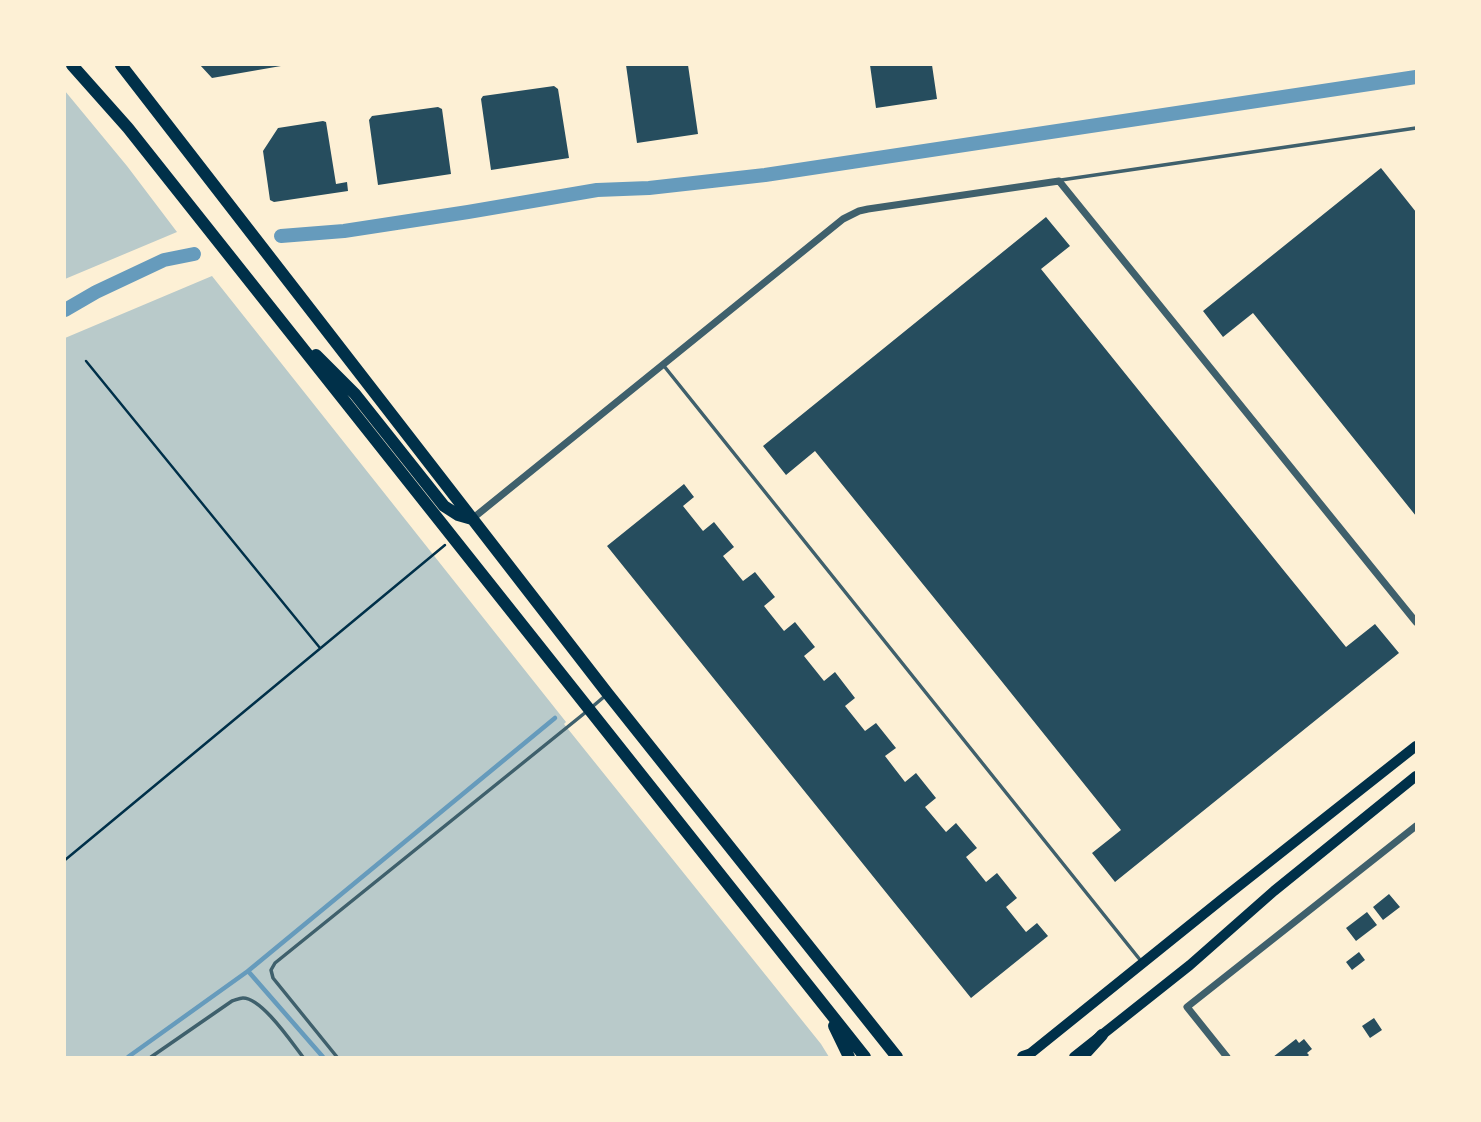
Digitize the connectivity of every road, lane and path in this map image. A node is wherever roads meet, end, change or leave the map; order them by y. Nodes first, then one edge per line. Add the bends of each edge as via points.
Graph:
1 (72, 65) edge
2 (121, 65) edge
3 (1416, 128) edge
4 (1059, 181) junction
5 (296, 340) junction
6 (86, 361) dead end
7 (662, 365) junction
8 (472, 519) junction
9 (433, 554) dead end
10 (1416, 622) edge
11 (320, 648) junction
12 (610, 692) junction
13 (590, 709) junction
14 (1416, 746) edge
15 (1416, 776) edge
16 (1416, 826) edge
17 (65, 859) edge
18 (1143, 963) junction
19 (823, 1004) junction
20 (1102, 1035) junction
21 (1026, 1056) edge
22 (151, 1057) edge
23 (303, 1057) edge
24 (337, 1057) edge
25 (849, 1057) edge
26 (865, 1057) edge
27 (897, 1057) edge
28 (1074, 1057) edge
29 (1082, 1057) edge
30 (1227, 1057) edge

1 - 5 main road via 128,128
2 - 8 main road
3 - 4 lane
4 - 7 street via 849,215
4 - 10 street
5 - 8 main road via 355,394 444,506
5 - 13 main road
6 - 11 path
7 - 8 street
7 - 18 lane
8 - 12 main road
9 - 11 path
11 - 17 path
12 - 13 lane
12 - 27 main road
13 - 19 main road
13 - 24 lane via 275,963 273,978
14 - 18 main road
15 - 20 main road
16 - 30 street via 1187,1007
18 - 21 main road
19 - 25 main road
19 - 26 main road
20 - 28 main road
20 - 29 main road
22 - 23 lane via 232,1001 244,998 269,1014

